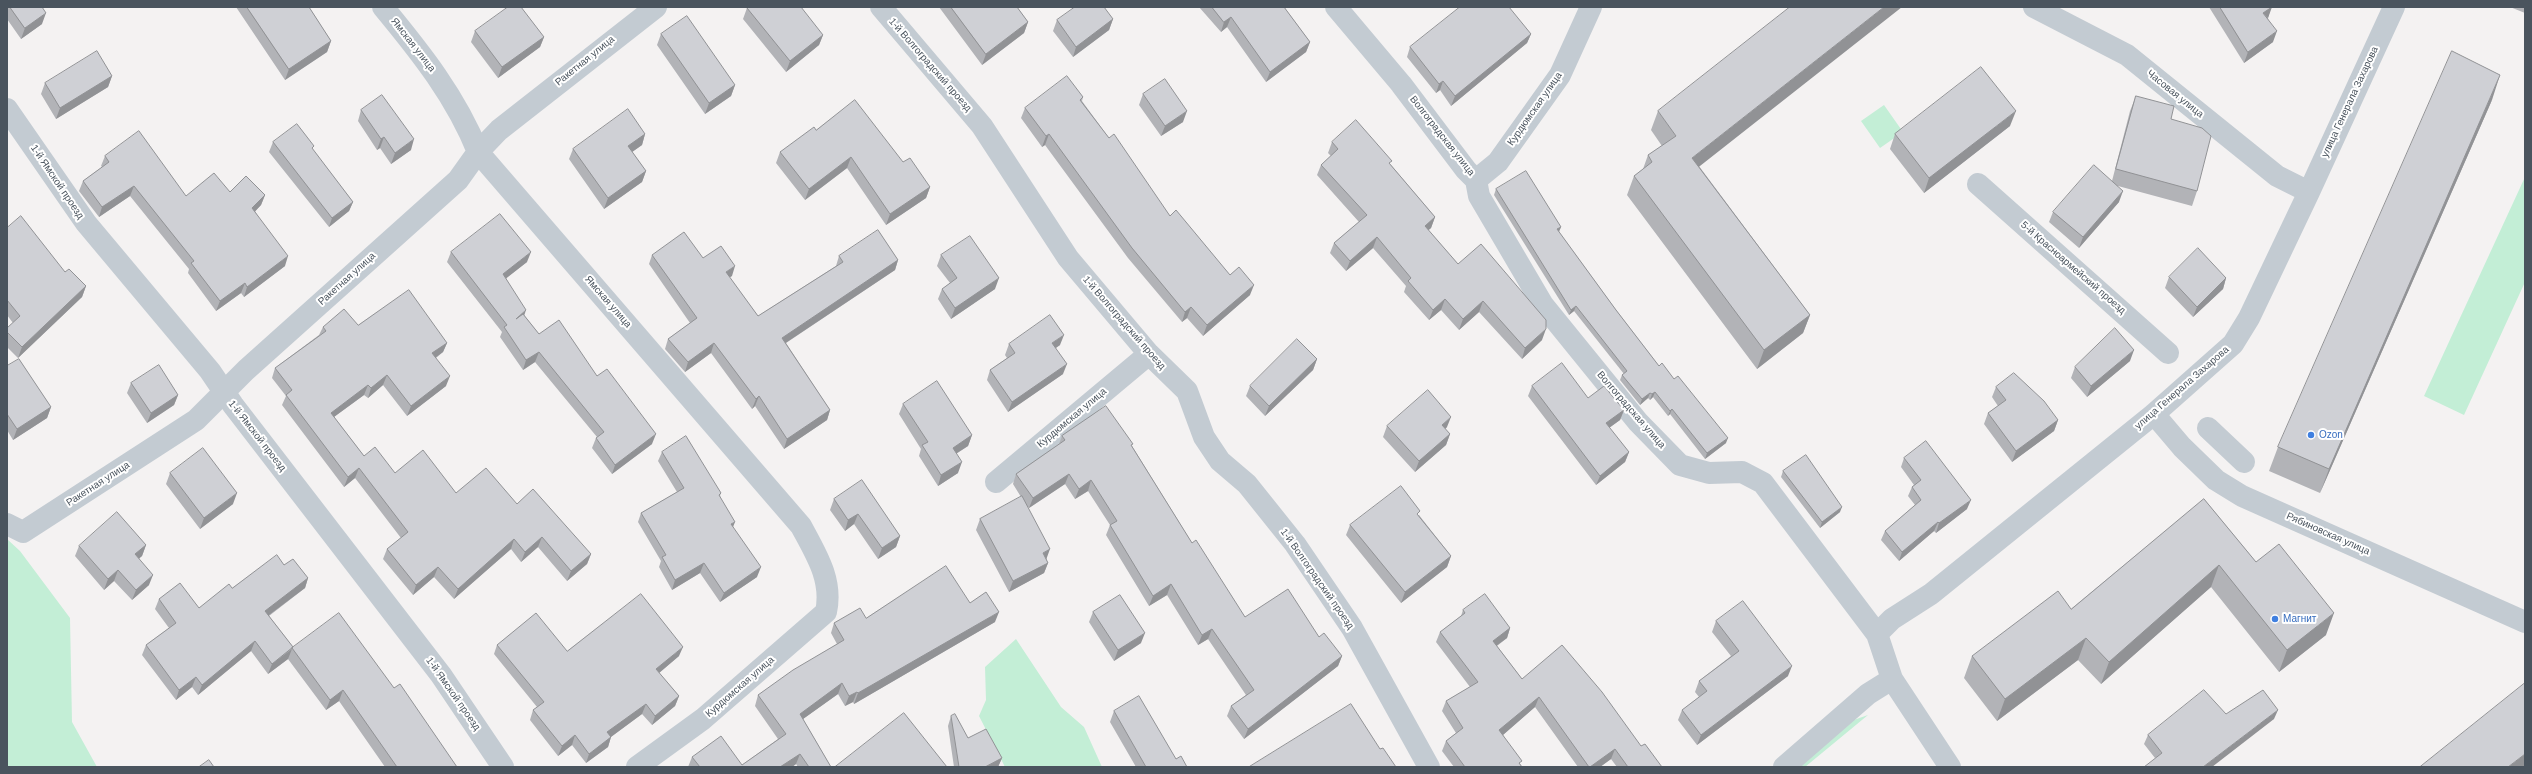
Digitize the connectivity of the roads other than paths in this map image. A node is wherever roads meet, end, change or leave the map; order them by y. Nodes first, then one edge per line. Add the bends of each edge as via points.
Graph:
1 (383, 7) edge
2 (656, 7) edge
3 (881, 7) edge
4 (1336, 7) edge
5 (1591, 7) edge
6 (2034, 7) edge
7 (2394, 7) edge
8 (7, 109) edge
9 (478, 152) junction
10 (1476, 180) junction
11 (1978, 184) dead end
12 (2309, 192) junction
13 (2168, 352) dead end
14 (1148, 354) junction
15 (223, 391) junction
16 (2154, 414) junction
17 (2208, 428) dead end
18 (2244, 462) dead end
19 (996, 482) dead end
20 (15, 528) edge
21 (830, 597) joint
22 (2525, 622) edge
23 (1877, 634) junction
24 (1892, 679) junction
25 (503, 767) edge
26 (637, 767) edge
27 (1429, 767) edge
28 (1784, 767) edge
29 (1950, 767) edge

1 - 9 street, Ямская улица via 442,82 466,123
2 - 9 street, Ракетная улица via 499,130
3 - 14 street, 1-й Волгоградский проезд via 982,126 1068,258
4 - 10 street, Волгоградская улица via 1401,84
5 - 10 street, Курдюмская улица via 1560,74 1498,162
6 - 12 street, Часовая улица via 2127,55 2277,176
7 - 12 street, улица Генерала Захарова
8 - 15 street, 1-й Ямской проезд via 86,223 210,371
9 - 15 street, Ракетная улица via 458,180
9 - 21 street, Ямская улица via 801,526 821,564
10 - 23 street, Волгоградская улица via 1479,196 1543,305 1638,422 1680,465 1709,473 1742,472 1763,483
11 - 13 street, 5-й Красноармейский проезд
12 - 16 street, улица Генерала Захарова via 2249,318 2233,344
14 - 19 street, Курдюмская улица
14 - 27 street, 1-й Волгоградский проезд via 1187,391 1204,437 1220,461 1247,484 1295,544 1343,615
15 - 20 street, Ракетная улица via 196,420
15 - 25 street, 1-й Ямской проезд via 441,675
16 - 22 street, Рябиновская улица via 2182,447 2216,480 2242,496
16 - 23 street, улица Генерала Захарова via 1931,594 1892,619
17 - 18 street
21 - 26 street, Курдюмская улица via 826,612 703,719
23 - 24 street, Волгоградская улица
24 - 28 street via 1868,694
24 - 29 street, Волгоградская улица

